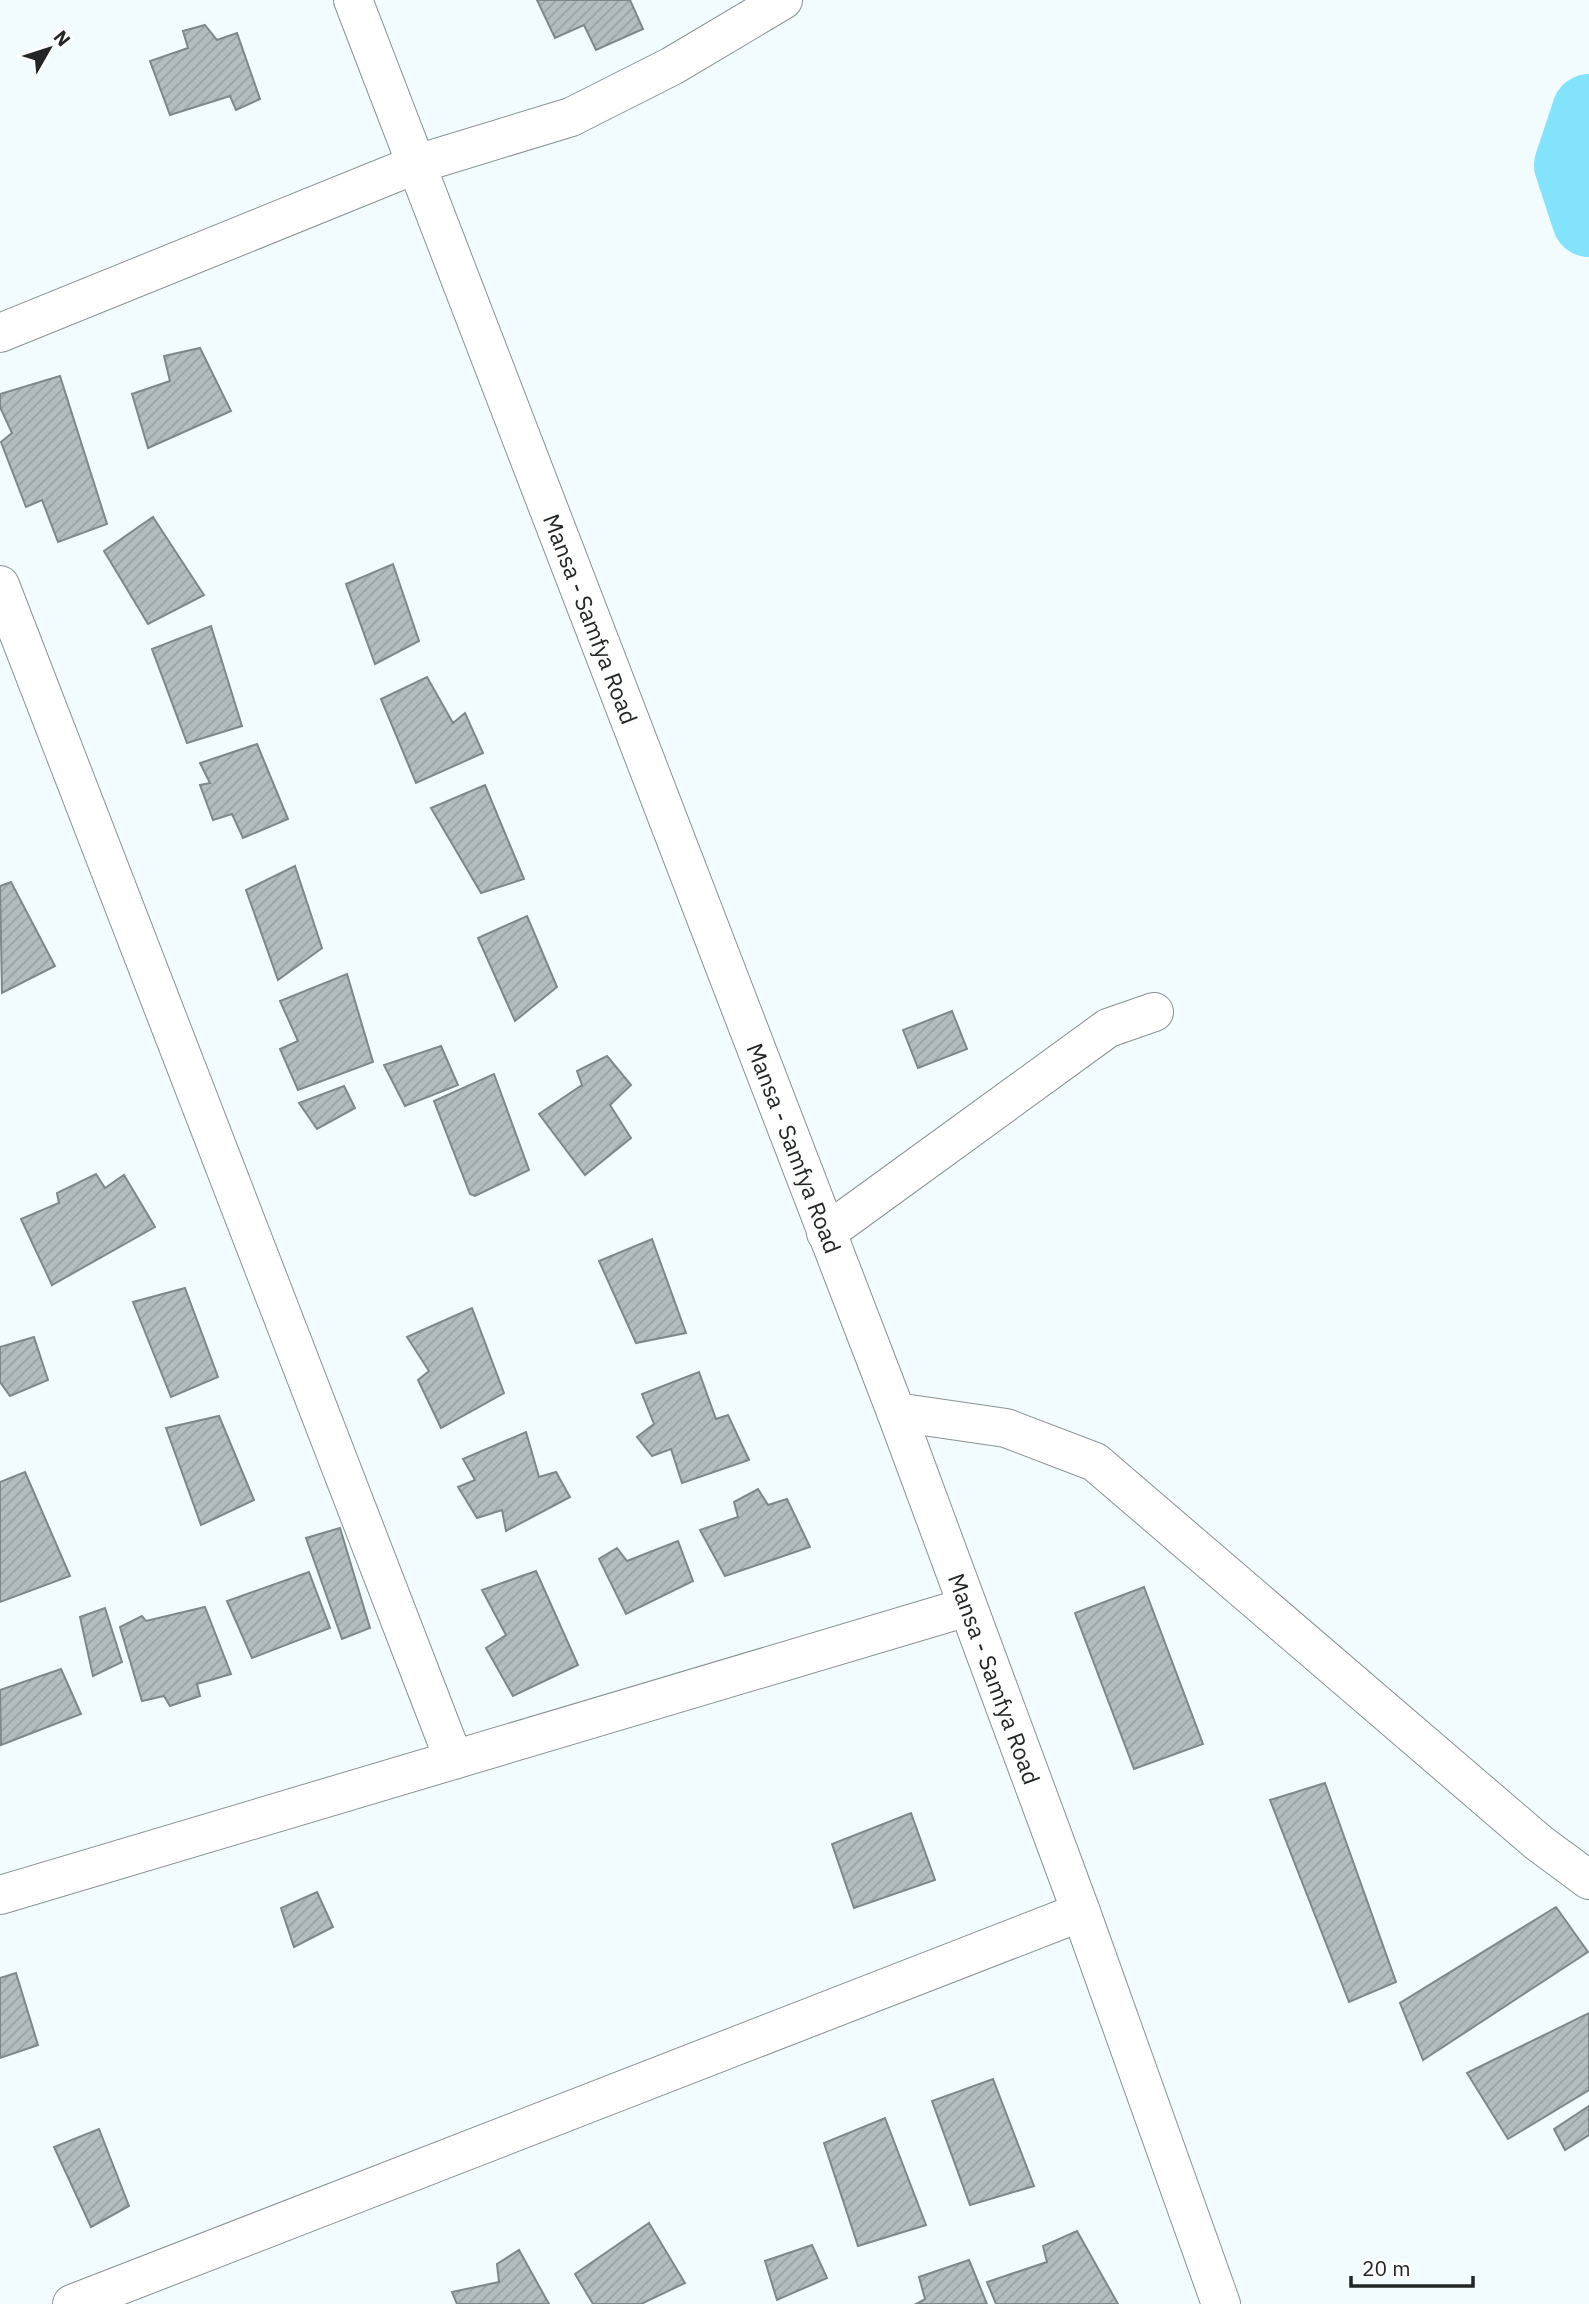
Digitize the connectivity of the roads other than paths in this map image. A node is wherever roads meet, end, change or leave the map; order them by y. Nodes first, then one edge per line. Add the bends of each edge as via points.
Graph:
1 (353, 0) edge
2 (783, 0) edge
3 (417, 164) junction
4 (0, 333) edge
5 (0, 585) edge
6 (1154, 1012) dead end
7 (826, 1233) junction
8 (896, 1412) junction
9 (967, 1607) junction
10 (454, 1760) junction
11 (1589, 1880) edge
12 (0, 1895) edge
13 (1081, 1912) junction
14 (72, 2304) edge
15 (1221, 2304) edge

1 - 3 street, Mansa - Samfya Road
2 - 3 street via 672,66 571,117
3 - 4 street
3 - 7 street, Mansa - Samfya Road
5 - 10 street
6 - 7 street via 1108,1028
7 - 8 street, Mansa - Samfya Road
8 - 9 street, Mansa - Samfya Road
8 - 11 street via 1006,1428 1095,1462 1539,1843
9 - 10 street
9 - 13 street, Mansa - Samfya Road
10 - 12 street
13 - 14 street
13 - 15 street, Mansa - Samfya Road

